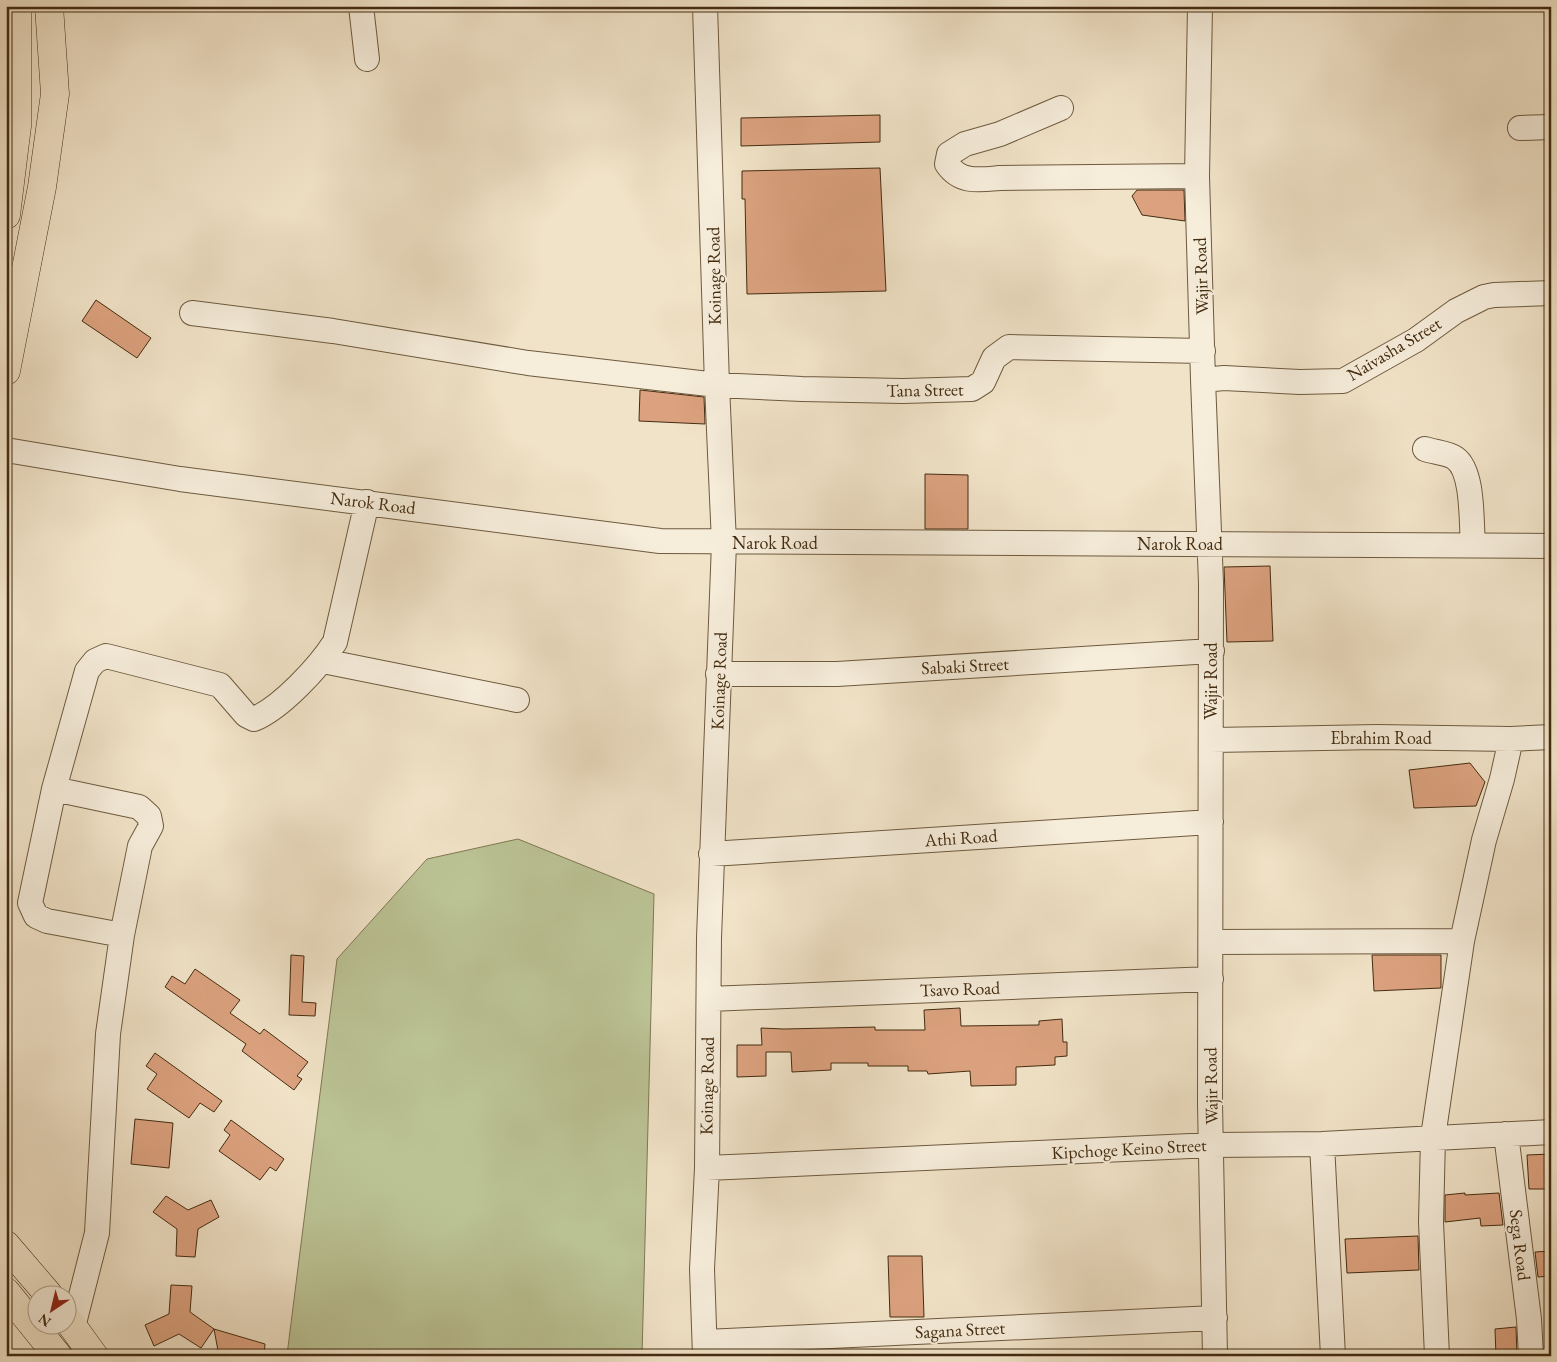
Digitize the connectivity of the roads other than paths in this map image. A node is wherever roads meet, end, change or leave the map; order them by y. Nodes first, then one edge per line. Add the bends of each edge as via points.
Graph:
1 (17, 6) edge
2 (49, 6) edge
3 (361, 6) edge
4 (704, 6) edge
5 (1200, 6) edge
6 (367, 59) dead end
7 (1061, 108) dead end
8 (1551, 127) edge
9 (1520, 128) dead end
10 (1197, 176) junction
11 (6, 215) edge
12 (1551, 293) edge
13 (192, 313) dead end
14 (1203, 351) junction
15 (6, 371) edge
16 (1202, 380) junction
17 (716, 384) junction
18 (1425, 449) dead end
19 (6, 450) edge
20 (367, 502) junction
21 (724, 542) junction
22 (1211, 544) junction
23 (1473, 545) junction
24 (1551, 546) edge
25 (1212, 651) junction
26 (323, 661) junction
27 (718, 674) junction
28 (517, 700) dead end
29 (1551, 737) edge
30 (1511, 739) junction
31 (1210, 740) junction
32 (54, 789) junction
33 (1211, 822) junction
34 (711, 854) junction
35 (122, 935) junction
36 (1462, 941) junction
37 (1211, 942) junction
38 (1211, 979) junction
39 (709, 999) junction
40 (1551, 1132) edge
41 (1506, 1134) junction
42 (1433, 1137) junction
43 (1322, 1144) junction
44 (1212, 1145) junction
45 (707, 1168) junction
46 (6, 1245) edge
47 (39, 1284) edge
48 (6, 1292) edge
49 (78, 1296) edge
50 (1216, 1318) junction
51 (78, 1334) edge
52 (705, 1349) edge
53 (58, 1356) edge
54 (94, 1356) edge
55 (1215, 1356) edge
56 (1333, 1356) edge
57 (1437, 1356) edge
58 (1531, 1356) edge

1 - 11 main road via 17,126
2 - 15 main road via 55,94 42,187
3 - 6 street
4 - 17 street, Koinage Road
5 - 10 street, Wajir Road
7 - 10 street via 1008,131 965,144 949,154 947,164 961,178 978,180
8 - 9 street
10 - 14 street, Wajir Road
12 - 16 street, Naivasha Street via 1484,298 1456,311 1416,340 1344,380
13 - 17 street, Tana Street via 333,331 528,363
14 - 16 street, Wajir Road
14 - 17 street, Tana Street via 1009,347 994,358 977,388 964,391
16 - 22 street, Wajir Road
17 - 21 street, Koinage Road
18 - 23 street via 1454,457 1463,465 1468,480
19 - 20 street, Narok Road via 180,479
20 - 21 street, Narok Road via 660,541
20 - 26 street via 335,642
21 - 22 street, Narok Road
21 - 27 street, Koinage Road
22 - 23 street, Narok Road
22 - 25 street, Wajir Road
23 - 24 street, Narok Road
25 - 27 street, Sabaki Street via 837,674
25 - 31 street, Wajir Road
26 - 28 street
26 - 32 street via 265,715 254,720 220,685 106,656 95,661 87,671
27 - 34 street, Koinage Road via 717,771
29 - 30 street, Ebrahim Road
30 - 31 street, Ebrahim Road via 1377,736
30 - 36 street
31 - 33 street, Wajir Road
32 - 35 street via 30,903 36,916 47,921
32 - 35 street via 139,808 150,816 150,826 140,846
33 - 34 street, Athi Road
33 - 37 street, Wajir Road
34 - 39 street, Koinage Road
35 - 49 street via 108,1034 97,1233
36 - 37 street
36 - 42 street
37 - 38 street, Wajir Road
38 - 39 street, Tsavo Road
38 - 44 street, Wajir Road
39 - 45 street, Koinage Road
40 - 41 street, Kipchoge Keino Street
41 - 42 street, Kipchoge Keino Street
41 - 58 street, Sega Road
42 - 43 street, Kipchoge Keino Street
42 - 57 street via 1431,1222
43 - 44 street, Kipchoge Keino Street
43 - 56 street
44 - 45 street, Kipchoge Keino Street
44 - 50 street, Wajir Road
45 - 52 street, Koinage Road via 702,1269
46 - 47 main road
48 - 53 main road
50 - 52 street, Sagana Street
50 - 55 street, Wajir Road
51 - 54 main road

